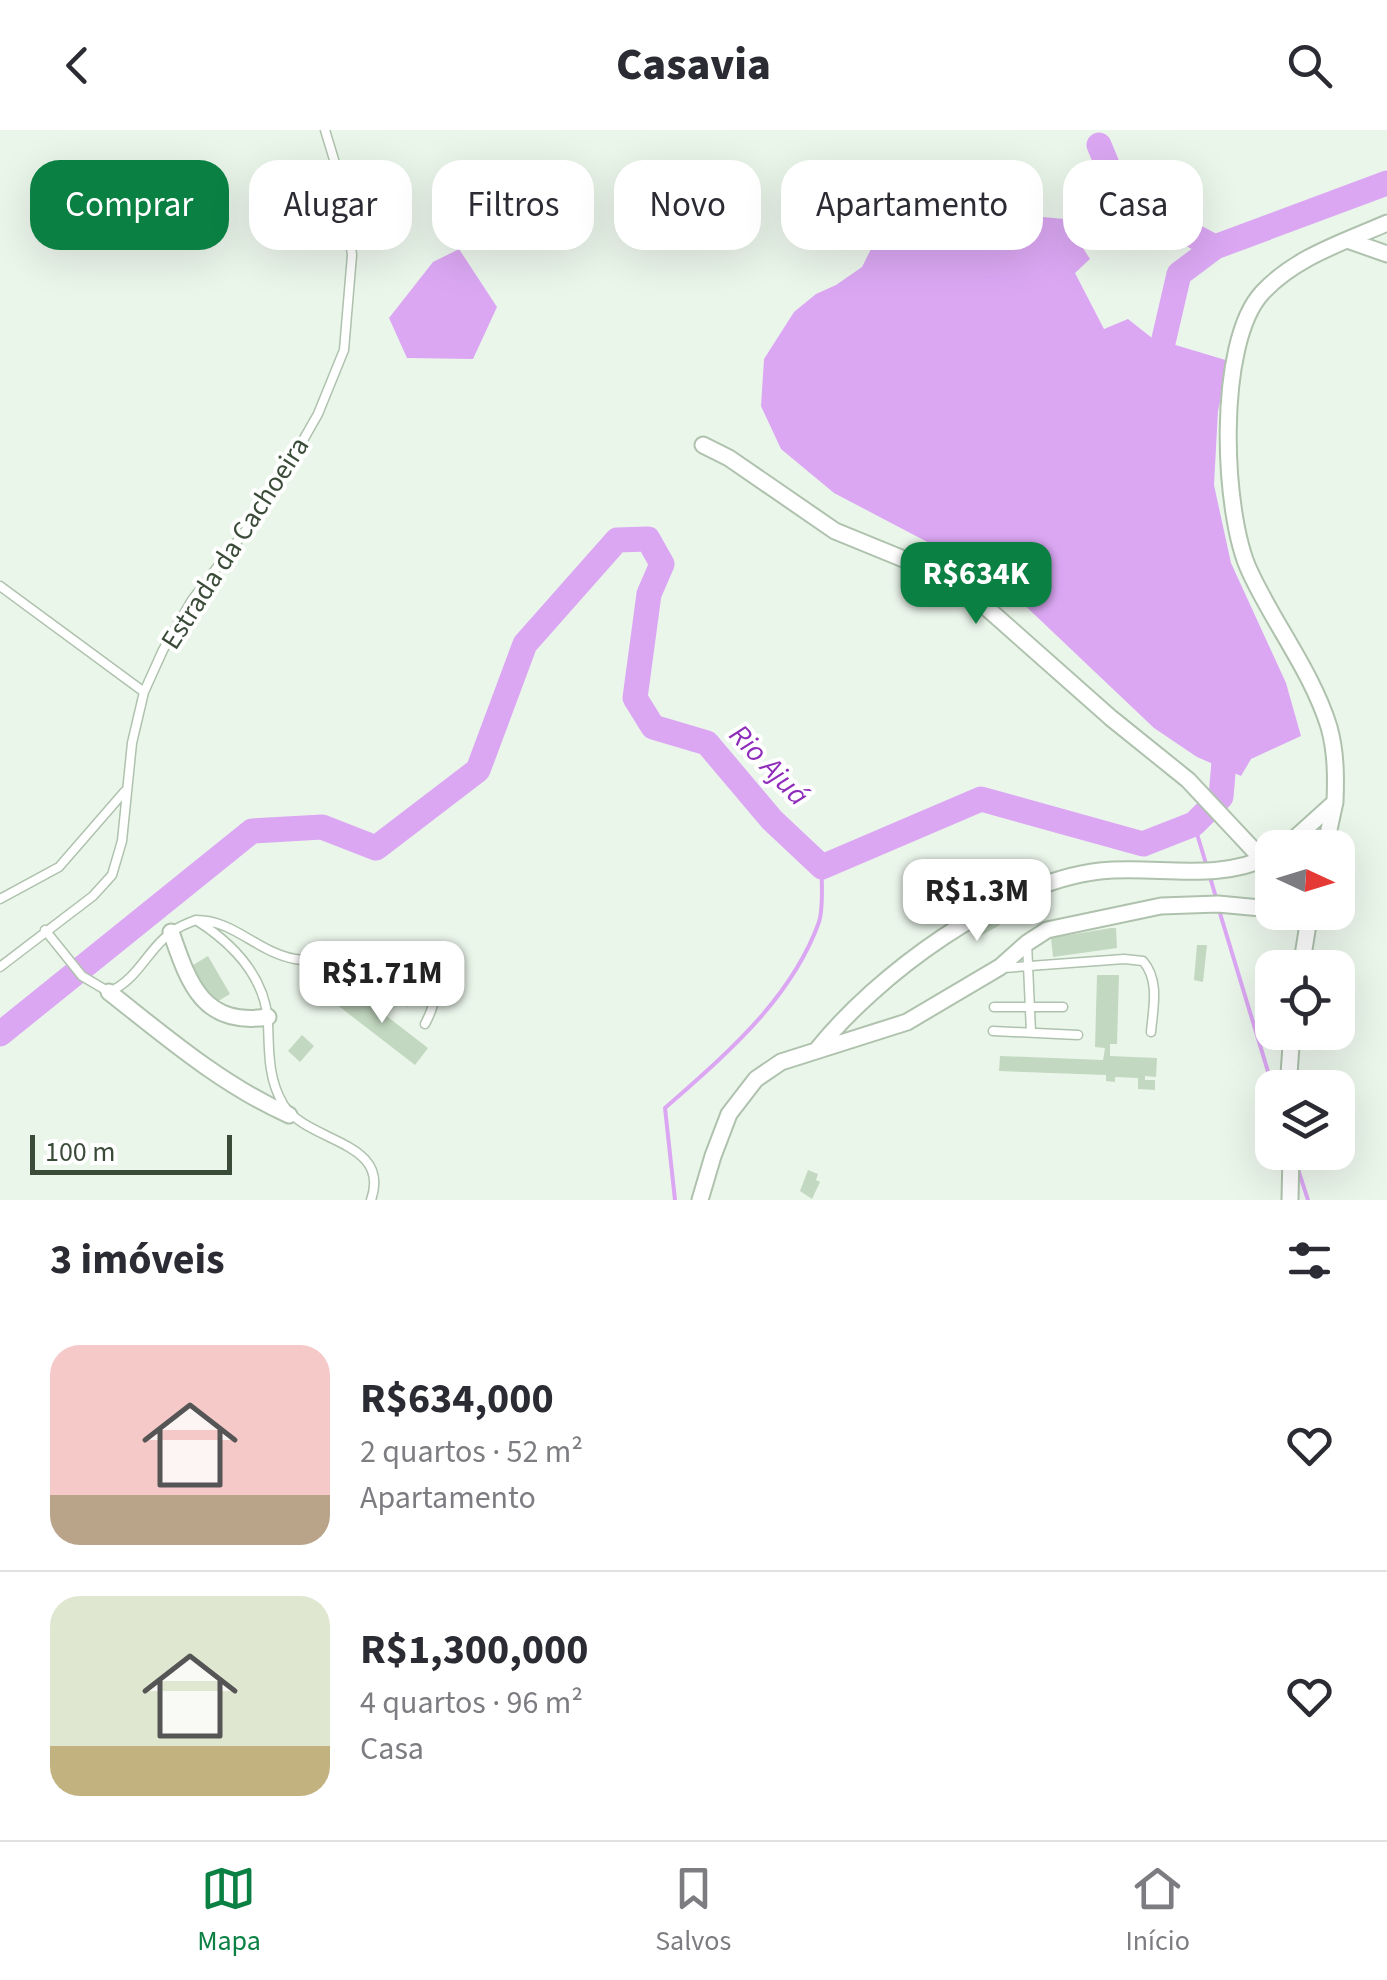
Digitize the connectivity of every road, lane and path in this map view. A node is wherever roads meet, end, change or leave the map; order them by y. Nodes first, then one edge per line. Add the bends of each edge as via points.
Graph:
1 (324, 130) edge
2 (1387, 224) edge
3 (1350, 240) junction
4 (1387, 254) edge
5 (702, 446) dead end
6 (0, 586) edge
7 (144, 692) junction
8 (125, 791) junction
9 (1336, 802) junction
10 (1304, 830) edge
11 (1329, 830) edge
12 (1255, 846) edge
13 (1255, 861) edge
14 (0, 899) edge
15 (1255, 907) edge
16 (196, 920) junction
17 (45, 930) junction
18 (170, 932) junction
19 (1027, 943) junction
20 (0, 967) edge
21 (1000, 968) junction
22 (1029, 968) junction
23 (108, 992) junction
24 (994, 1006) dead end
25 (1030, 1007) junction
26 (1063, 1008) dead end
27 (268, 1017) junction
28 (425, 1024) dead end
29 (993, 1030) dead end
30 (1031, 1032) junction
31 (1152, 1032) dead end
32 (1078, 1035) dead end
33 (816, 1051) junction
34 (289, 1115) junction
35 (1291, 1170) edge
36 (371, 1200) edge
37 (700, 1200) edge
38 (1290, 1200) edge

1 - 7 lane, Estrada da Cachoeira via 344,196 352,255 344,350 318,414 269,500 192,600
2 - 3 street
3 - 4 street
3 - 9 street via 1297,264 1259,296 1244,326 1229,423 1232,520 1248,568 1328,726
5 - 12 street via 835,531 971,594
6 - 7 lane
7 - 8 lane, Estrada da Cachoeira
8 - 14 lane via 59,866
8 - 17 lane, Estrada da Cachoeira via 112,875
9 - 10 street
9 - 11 street
13 - 33 street via 1056,880 942,937 886,978
15 - 19 street via 1160,906 1046,930
16 - 18 lane
16 - 27 lane via 223,937 247,965
16 - 28 lane via 231,926 252,944 293,958 388,948 426,974 436,992
17 - 20 lane, Estrada da Cachoeira
17 - 23 lane via 82,976
18 - 23 lane via 137,974
18 - 27 street via 190,980 212,1009 230,1018
19 - 21 street
19 - 22 lane
21 - 22 lane
21 - 33 street via 908,1022
22 - 25 lane
22 - 31 lane via 1143,962 1154,986
23 - 34 street via 236,1088
24 - 25 lane
25 - 26 lane
25 - 30 lane
27 - 34 lane via 274,1090
29 - 30 lane
30 - 32 lane
33 - 37 street via 756,1079 729,1114
34 - 36 lane via 370,1162 376,1176
35 - 38 street

